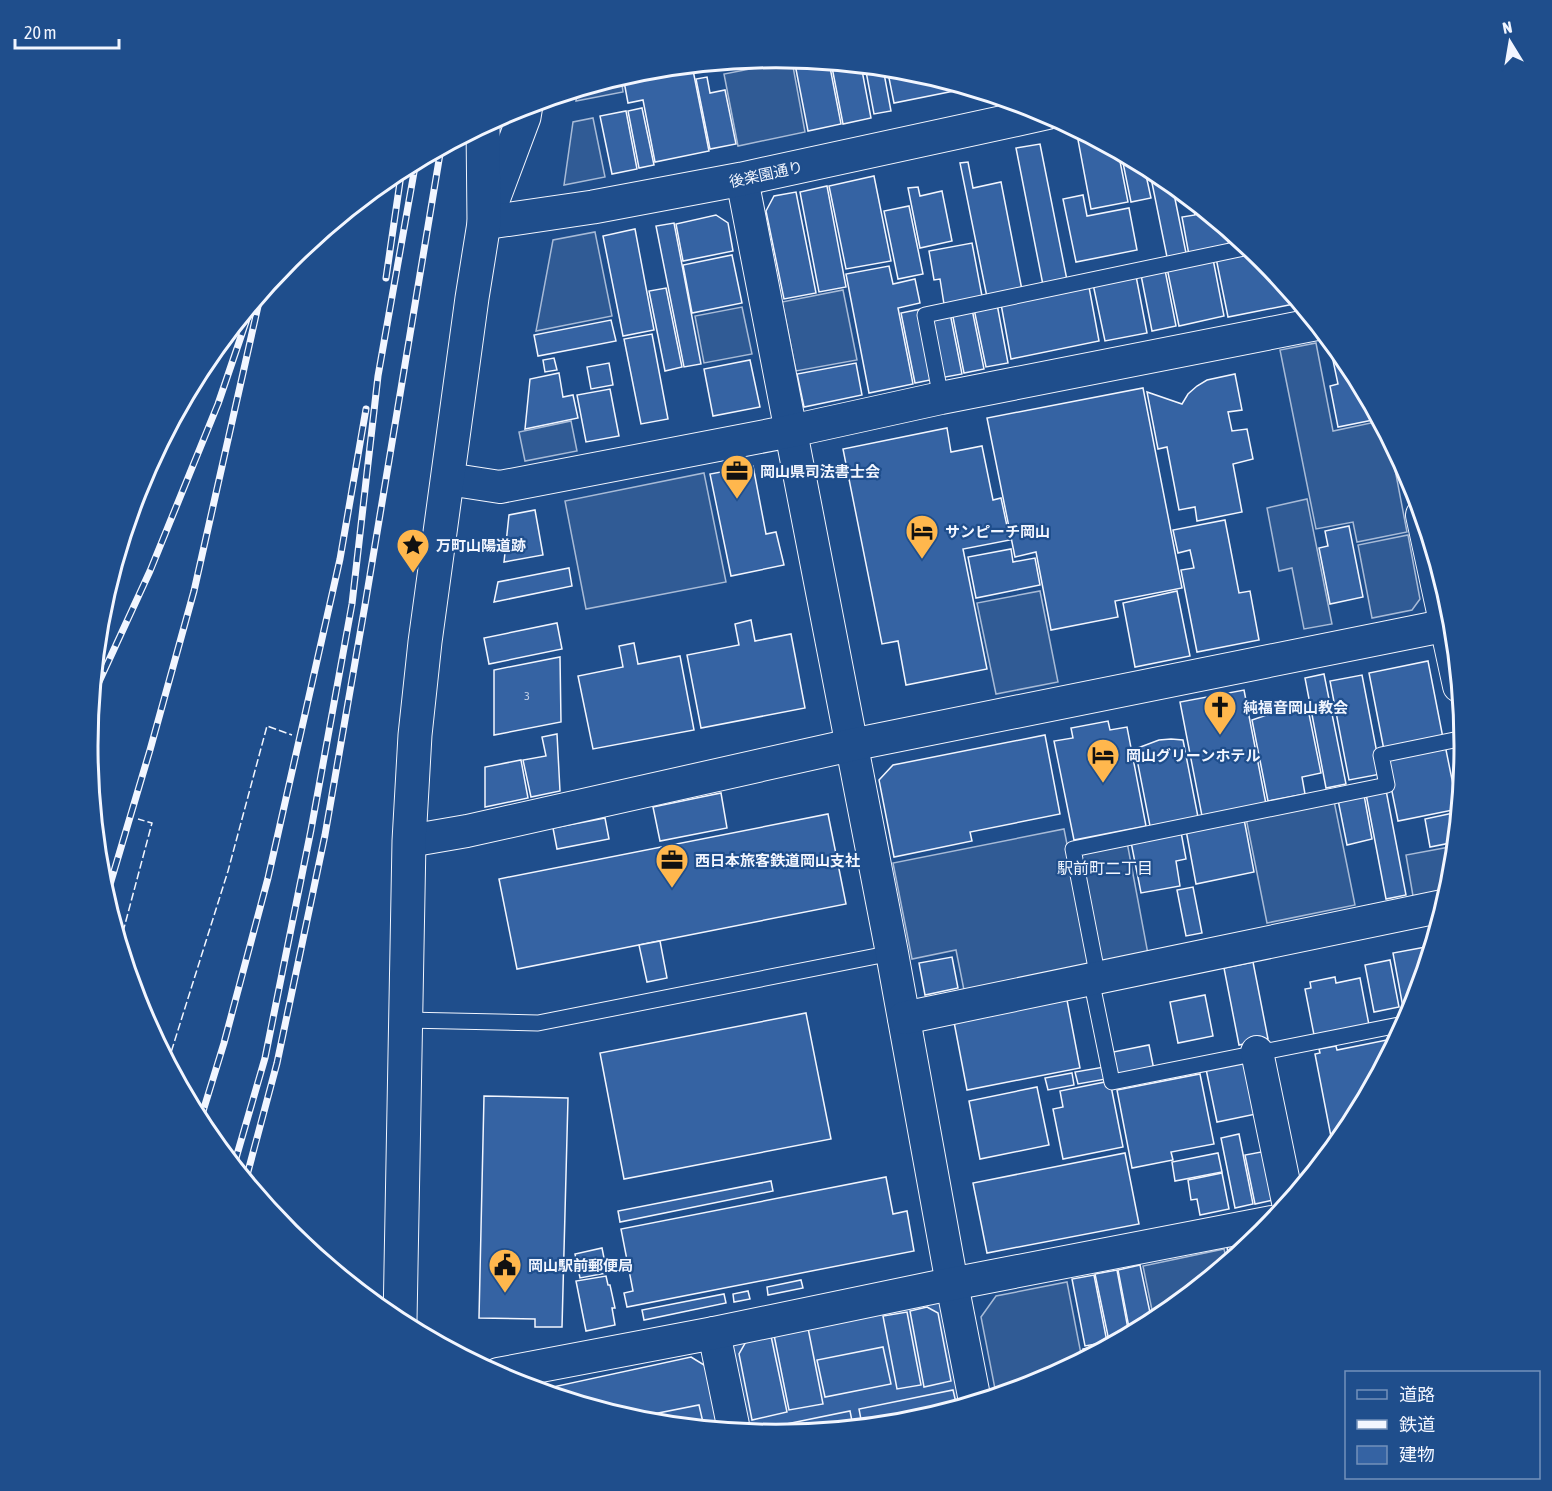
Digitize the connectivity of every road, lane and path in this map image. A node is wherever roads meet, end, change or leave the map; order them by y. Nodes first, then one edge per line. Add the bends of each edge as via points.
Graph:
1 (524, 116) edge
2 (1029, 117) edge
3 (483, 134) edge
4 (742, 179) junction
5 (484, 223) junction
6 (1237, 249) edge
7 (1308, 326) edge
8 (941, 398) junction
9 (791, 431) junction
10 (448, 479) junction
11 (1443, 625) edge
12 (1454, 740) edge
13 (851, 745) junction
14 (409, 841) junction
15 (1434, 908) edge
16 (892, 953) junction
17 (1094, 978) junction
18 (904, 1018) junction
19 (406, 1020) junction
20 (1392, 1026) edge
21 (1257, 1052) junction
22 (1286, 1193) edge
23 (1255, 1225) edge
24 (952, 1284) junction
25 (400, 1310) edge
26 (714, 1334) junction
27 (515, 1371) edge
28 (974, 1394) edge
29 (732, 1422) edge

1 - 5 street
2 - 4 street, 後楽園通り
3 - 5 street
4 - 5 street, 後楽園通り
4 - 9 street
5 - 10 street
6 - 8 lane via 925,315
7 - 8 street
8 - 9 street
9 - 10 street via 500,487
9 - 13 street
10 - 14 street via 425,642
11 - 13 street
12 - 17 lane via 1381,755 1387,785 1073,849
13 - 14 street
13 - 16 street
14 - 19 street
15 - 17 street
16 - 18 street
16 - 19 lane via 538,1023
17 - 18 street
17 - 21 lane via 1112,1082
18 - 24 street
19 - 25 street
20 - 21 lane
21 - 22 street
23 - 24 street
24 - 26 street
24 - 28 street
26 - 27 street
26 - 29 street

